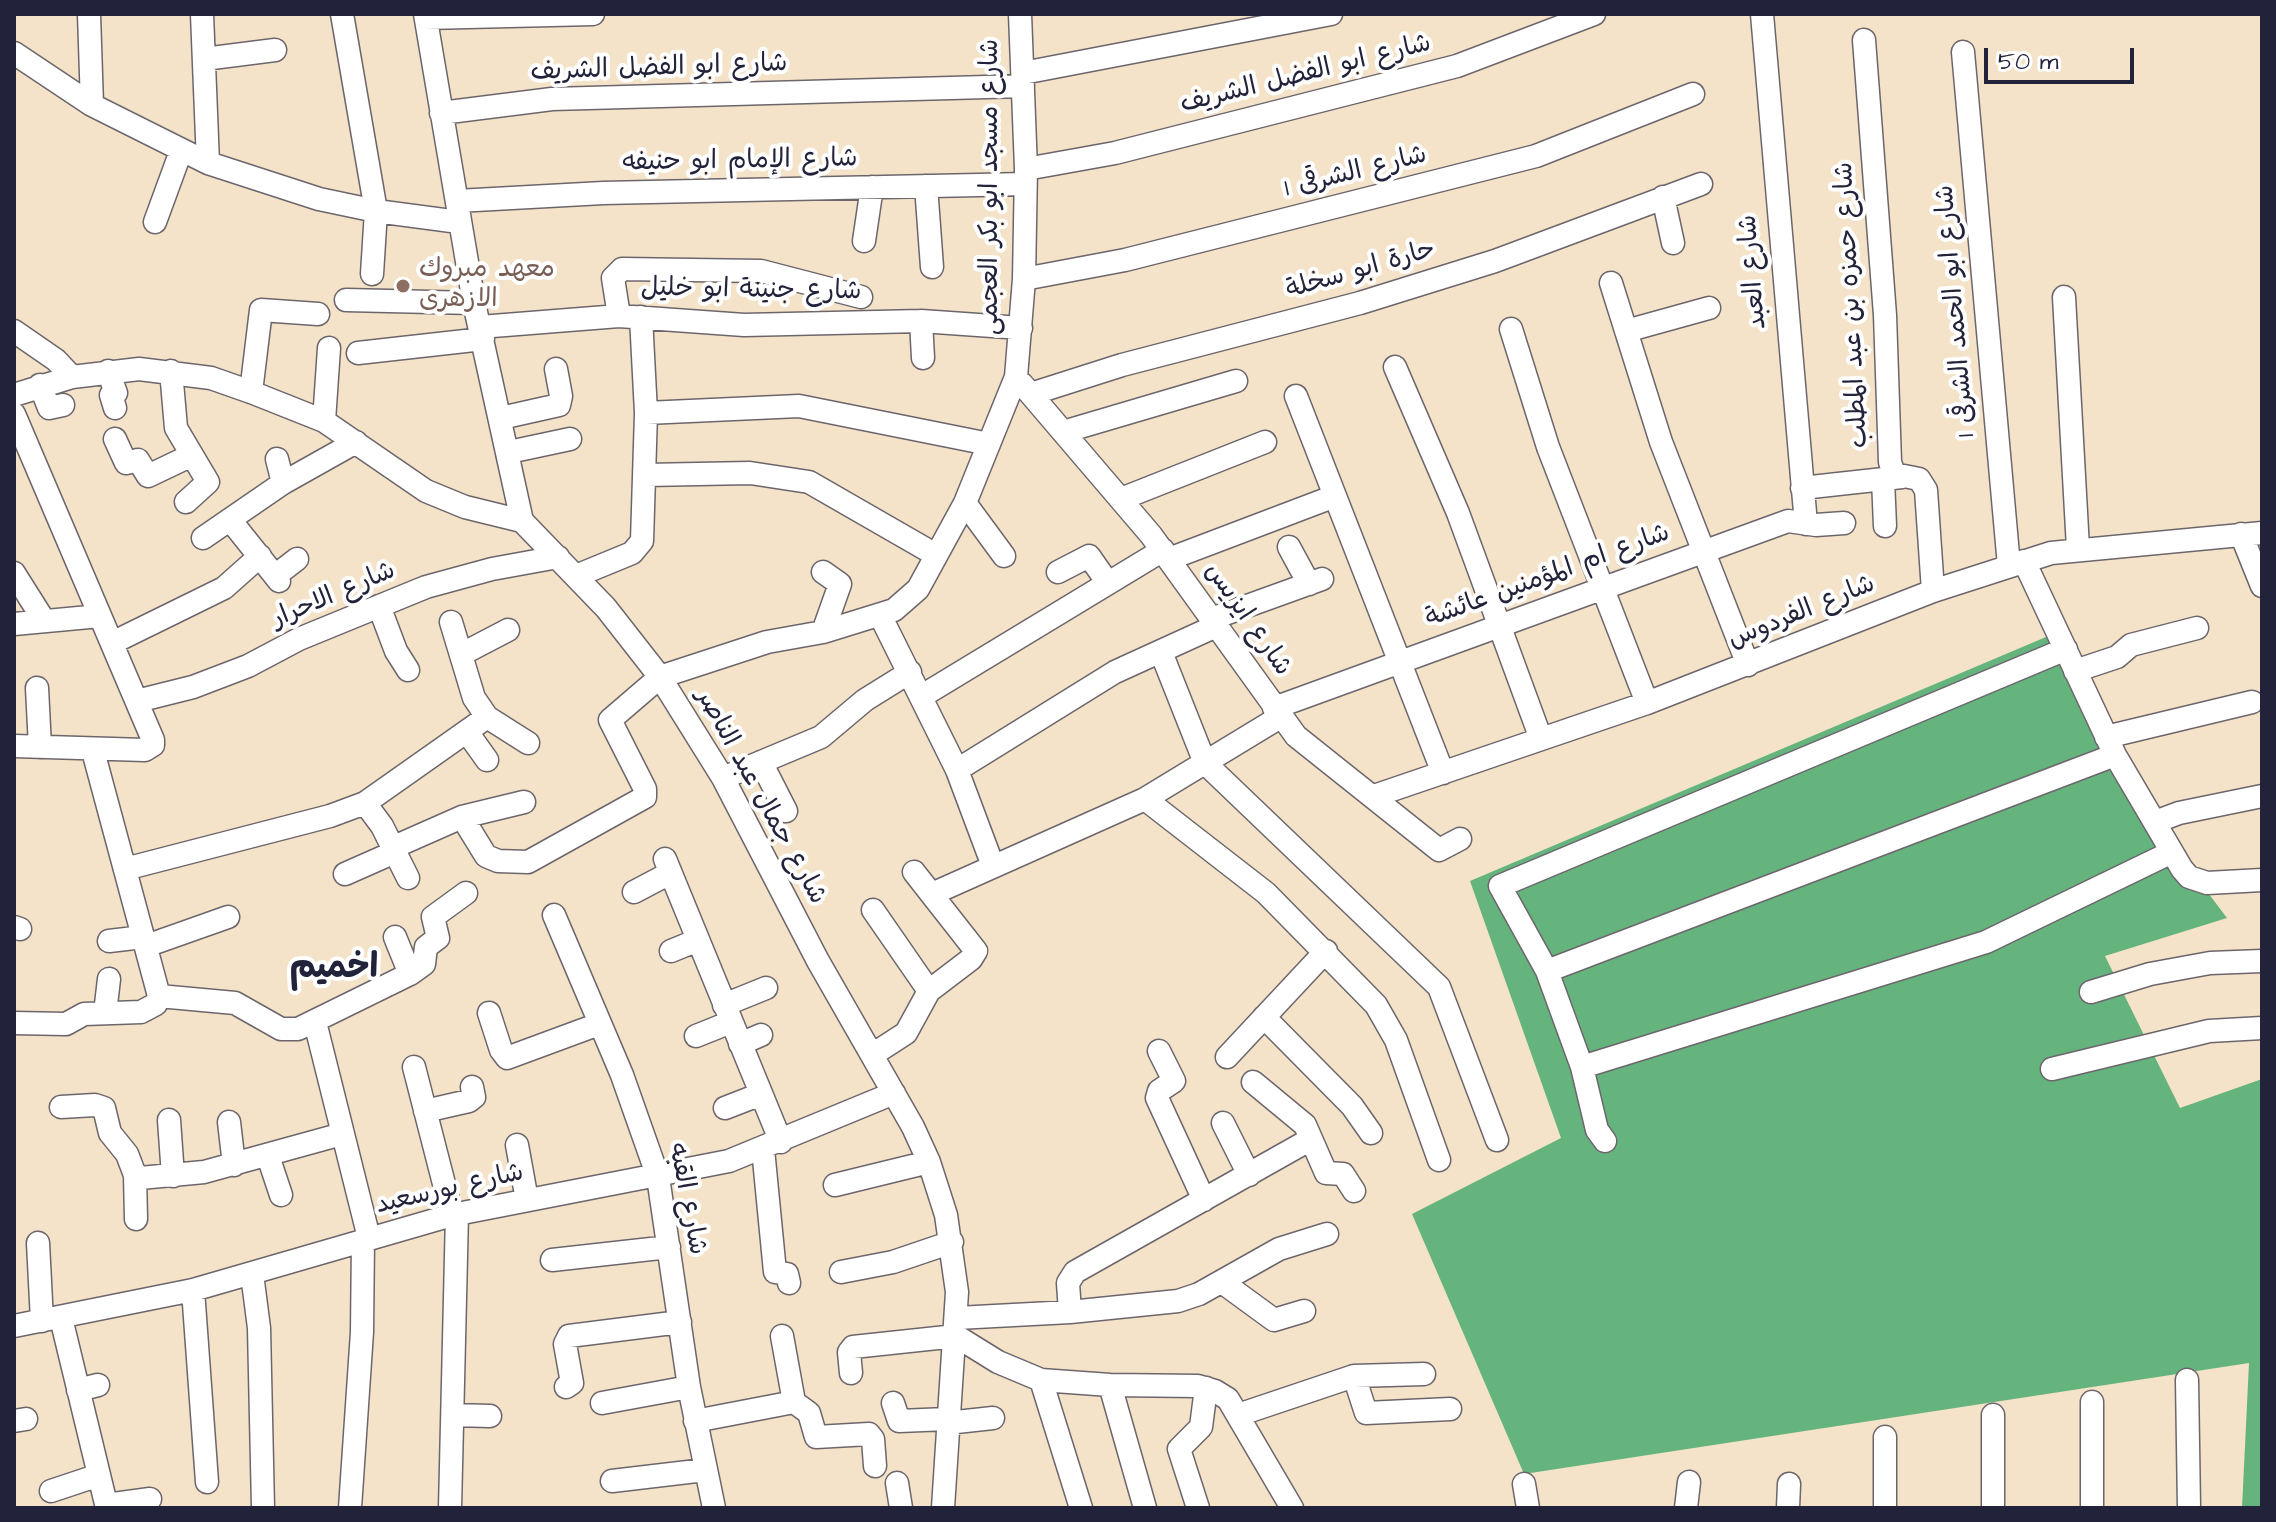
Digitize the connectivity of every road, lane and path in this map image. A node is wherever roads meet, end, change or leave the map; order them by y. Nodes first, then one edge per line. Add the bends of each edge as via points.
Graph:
1 (89, 14) edge
2 (202, 14) edge
3 (342, 14) edge
4 (593, 14) edge
5 (1020, 14) edge
6 (1331, 14) edge
7 (1594, 14) edge
8 (1762, 14) edge
9 (425, 16) edge
10 (1864, 40) dead end
11 (275, 50) dead end
12 (1963, 52) dead end
13 (14, 53) edge
14 (204, 59) junction
15 (1023, 80) junction
16 (1693, 94) dead end
17 (92, 105) junction
18 (441, 113) junction
19 (181, 151) junction
20 (208, 163) junction
21 (1026, 177) junction
22 (1701, 184) dead end
23 (926, 186) junction
24 (872, 187) junction
25 (1663, 197) junction
26 (376, 211) junction
27 (458, 211) junction
28 (155, 222) dead end
29 (864, 241) dead end
30 (1673, 243) dead end
31 (932, 267) dead end
32 (372, 274) dead end
33 (1024, 279) junction
34 (1611, 283) dead end
35 (861, 297) dead end
36 (2064, 297) dead end
37 (346, 300) dead end
38 (474, 303) junction
39 (1709, 308) dead end
40 (318, 314) dead end
41 (630, 317) junction
42 (921, 321) junction
43 (1021, 328) junction
44 (1511, 329) dead end
45 (14, 331) edge
46 (1626, 331) junction
47 (481, 333) junction
48 (329, 348) dead end
49 (358, 353) dead end
50 (923, 358) dead end
51 (1395, 367) dead end
52 (556, 369) dead end
53 (108, 371) junction
54 (171, 371) junction
55 (72, 377) junction
56 (1236, 381) dead end
57 (40, 385) junction
58 (1024, 386) junction
59 (251, 392) junction
60 (14, 395) edge
61 (1296, 396) dead end
62 (63, 405) dead end
63 (115, 408) dead end
64 (646, 413) junction
65 (14, 414) edge
66 (501, 418) junction
67 (324, 421) junction
68 (1063, 432) junction
69 (115, 439) dead end
70 (570, 439) dead end
71 (356, 442) junction
72 (1265, 442) dead end
73 (989, 444) junction
74 (509, 452) junction
75 (192, 455) junction
76 (277, 459) dead end
77 (646, 475) junction
78 (1892, 478) junction
79 (283, 483) junction
80 (1802, 488) junction
81 (1335, 496) junction
82 (1121, 499) junction
83 (186, 502) dead end
84 (965, 503) junction
85 (231, 521) junction
86 (522, 521) junction
87 (1844, 523) dead end
88 (1806, 524) junction
89 (1885, 526) dead end
90 (2251, 533) edge
91 (203, 538) dead end
92 (1289, 547) dead end
93 (2078, 548) junction
94 (1701, 551) junction
95 (1166, 554) junction
96 (936, 555) junction
97 (260, 556) junction
98 (1004, 556) dead end
99 (558, 557) junction
100 (297, 559) dead end
101 (2017, 563) junction
102 (823, 572) dead end
103 (1058, 572) dead end
104 (14, 573) edge
105 (576, 576) junction
106 (1108, 583) junction
107 (2262, 586) edge
108 (1601, 588) junction
109 (1933, 591) junction
110 (379, 606) junction
111 (880, 615) junction
112 (100, 616) junction
113 (43, 619) junction
114 (451, 622) dead end
115 (1213, 622) junction
116 (14, 624) edge
117 (1500, 625) junction
118 (2197, 628) dead end
119 (508, 630) dead end
120 (823, 632) junction
121 (112, 643) junction
122 (2066, 649) junction
123 (1161, 652) junction
124 (462, 654) junction
125 (1399, 661) junction
126 (1748, 665) junction
127 (408, 670) dead end
128 (2075, 671) junction
129 (910, 672) junction
130 (660, 677) junction
131 (37, 688) dead end
132 (922, 696) junction
133 (137, 701) junction
134 (2252, 702) dead end
135 (1647, 703) junction
136 (1277, 713) junction
137 (487, 717) junction
138 (467, 732) junction
139 (1541, 739) junction
140 (528, 743) dead end
141 (14, 746) edge
142 (2110, 746) junction
143 (40, 747) junction
144 (93, 751) junction
145 (487, 760) dead end
146 (761, 762) junction
147 (1205, 763) junction
148 (957, 770) junction
149 (1443, 773) junction
150 (723, 778) junction
151 (1374, 796) junction
152 (2262, 796) edge
153 (1145, 799) junction
154 (524, 802) dead end
155 (365, 803) junction
156 (786, 811) dead end
157 (462, 817) junction
158 (2155, 822) junction
159 (1460, 839) dead end
160 (396, 849) junction
161 (2172, 852) junction
162 (993, 866) junction
163 (125, 869) junction
164 (914, 872) dead end
165 (345, 874) dead end
166 (408, 878) dead end
167 (2262, 880) edge
168 (634, 892) dead end
169 (466, 893) dead end
170 (932, 894) junction
171 (873, 910) dead end
172 (554, 915) dead end
173 (228, 917) dead end
174 (395, 937) dead end
175 (698, 940) junction
176 (109, 941) dead end
177 (144, 941) junction
178 (671, 951) dead end
179 (1326, 951) junction
180 (2262, 961) edge
181 (1547, 971) junction
182 (410, 974) junction
183 (109, 979) dead end
184 (766, 988) dead end
185 (929, 991) junction
186 (2091, 992) dead end
187 (159, 996) junction
188 (105, 1013) junction
189 (489, 1013) dead end
190 (728, 1014) junction
191 (1264, 1017) junction
192 (315, 1022) junction
193 (14, 1023) edge
194 (599, 1024) junction
195 (2262, 1028) edge
196 (696, 1036) dead end
197 (1159, 1051) dead end
198 (872, 1055) junction
199 (1227, 1057) dead end
200 (414, 1067) dead end
201 (1582, 1067) junction
202 (2052, 1069) dead end
203 (1253, 1082) dead end
204 (472, 1087) dead end
205 (894, 1093) junction
206 (761, 1094) junction
207 (61, 1107) dead end
208 (725, 1108) dead end
209 (425, 1111) junction
210 (169, 1120) dead end
211 (229, 1122) dead end
212 (1223, 1123) dead end
213 (1371, 1133) dead end
214 (342, 1134) junction
215 (1311, 1139) junction
216 (1497, 1140) dead end
217 (1605, 1141) dead end
218 (517, 1145) dead end
219 (772, 1146) junction
220 (268, 1156) junction
221 (1439, 1160) dead end
222 (929, 1162) junction
223 (234, 1165) junction
224 (135, 1175) junction
225 (1249, 1175) junction
226 (173, 1176) junction
227 (658, 1177) junction
228 (835, 1185) dead end
229 (1354, 1191) dead end
230 (281, 1195) dead end
231 (527, 1200) junction
232 (1204, 1200) junction
233 (455, 1215) junction
234 (136, 1219) dead end
235 (1327, 1234) dead end
236 (366, 1239) junction
237 (952, 1242) junction
238 (38, 1243) dead end
239 (669, 1247) junction
240 (552, 1260) dead end
241 (841, 1272) dead end
242 (252, 1274) junction
243 (1222, 1282) junction
244 (789, 1283) dead end
245 (193, 1290) junction
246 (1304, 1311) dead end
247 (1070, 1312) junction
248 (51, 1320) junction
249 (680, 1322) junction
250 (14, 1326) edge
251 (957, 1327) junction
252 (782, 1336) dead end
253 (861, 1361) dead end
254 (1424, 1374) dead end
255 (1354, 1376) junction
256 (1041, 1380) junction
257 (2187, 1380) dead end
258 (1110, 1385) junction
259 (566, 1387) dead end
260 (689, 1387) junction
261 (1206, 1388) junction
262 (794, 1402) junction
263 (2092, 1402) dead end
264 (602, 1403) dead end
265 (893, 1403) dead end
266 (770, 1407) junction
267 (1450, 1409) dead end
268 (745, 1412) junction
269 (453, 1415) junction
270 (1238, 1415) junction
271 (1993, 1415) dead end
272 (490, 1416) dead end
273 (993, 1418) dead end
274 (695, 1421) junction
275 (947, 1421) junction
276 (774, 1430) dead end
277 (750, 1435) dead end
278 (1885, 1437) dead end
279 (875, 1466) dead end
280 (705, 1470) junction
281 (99, 1475) junction
282 (612, 1481) dead end
283 (207, 1482) dead end
284 (1689, 1482) dead end
285 (897, 1483) dead end
286 (1524, 1484) dead end
287 (1789, 1484) dead end
288 (51, 1491) dead end
289 (150, 1499) dead end
290 (106, 1506) edge
291 (263, 1508) edge
292 (350, 1508) edge
293 (450, 1508) edge
294 (714, 1508) edge
295 (901, 1508) edge
296 (943, 1508) edge
297 (1081, 1508) edge
298 (1145, 1508) edge
299 (1198, 1508) edge
300 (1292, 1508) edge
301 (1528, 1508) edge
302 (1686, 1508) edge
303 (1788, 1508) edge
304 (1885, 1508) edge
305 (1993, 1508) edge
306 (2092, 1508) edge
307 (2189, 1508) edge

1 - 17 street
2 - 14 street
3 - 26 street
4 - 9 street
5 - 15 street, شارع مسجد ابو بكر العجمى
6 - 15 street, شارع ابو الفضل الشريف
7 - 21 street, شارع ابو الفضل الشريف via 1457,66
8 - 80 street, شارع العبد
9 - 18 street
10 - 78 street, شارع حمزه بن عبد المطلب
11 - 14 street
12 - 101 street, شارع ابو الحمد الشرقى 1
13 - 17 street, شارع الإمام ابو حنيفه
14 - 20 street
15 - 18 street, شارع ابو الفضل الشريف via 552,99
15 - 21 street, شارع مسجد ابو بكر العجمى
16 - 33 street, شارع الشرقى 1 via 1536,156 1125,260
17 - 19 street, شارع الإمام ابو حنيفه
18 - 27 street
19 - 20 street, شارع الإمام ابو حنيفه
19 - 28 street
20 - 26 street, شارع الإمام ابو حنيفه via 291,191
21 - 23 street, شارع الإمام ابو حنيفه
21 - 33 street, شارع مسجد ابو بكر العجمى
22 - 25 street, حارة ابو سخلة
23 - 24 street, شارع الإمام ابو حنيفه
23 - 31 street
24 - 27 street, شارع الإمام ابو حنيفه via 603,193
24 - 29 street
25 - 30 street
25 - 58 street, حارة ابو سخلة via 1495,261 1360,303
26 - 27 street, شارع الإمام ابو حنيفه
26 - 32 street
27 - 38 street
33 - 43 street, شارع مسجد ابو بكر العجمى
34 - 46 street
35 - 41 street via 761,271 622,269 613,278
36 - 93 street
37 - 38 street
38 - 47 street
39 - 46 street
40 - 59 street via 261,310
41 - 42 street, شارع جنينة ابو خليل via 800,326
41 - 47 street, شارع جنينة ابو خليل
41 - 64 street
42 - 43 street, شارع جنينة ابو خليل
42 - 50 street
43 - 58 street, شارع مسجد ابو بكر العجمى
44 - 108 street
45 - 55 street
46 - 94 street
47 - 49 street, شارع جنينة ابو خليل
47 - 66 street
48 - 67 street
51 - 117 street
52 - 66 street via 559,405
53 - 54 street
53 - 55 street
53 - 63 street
54 - 59 street
54 - 75 street via 176,428
55 - 57 street
56 - 68 street
57 - 60 street
57 - 62 street via 49,408
58 - 68 street, شارع ايزيس
58 - 73 street, شارع مسجد ابو بكر العجمى
59 - 67 street
61 - 81 street
64 - 73 street via 799,406
64 - 77 street
65 - 112 street
66 - 74 street
67 - 71 street
68 - 82 street, شارع ايزيس
69 - 75 street via 126,463 138,460 148,476
70 - 74 street
71 - 79 street
71 - 86 street via 426,491
72 - 82 street
73 - 84 street, شارع مسجد ابو بكر العجمى
74 - 86 street
75 - 83 street via 208,482
76 - 79 street
77 - 96 street via 750,473 809,482
77 - 105 street via 641,546
78 - 80 street
78 - 89 street
78 - 109 street, شارع حمزه بن عبد المطلب via 1919,479 1926,490
79 - 85 street
80 - 88 street, شارع العبد
81 - 95 street
81 - 125 street
82 - 95 street, شارع ايزيس
84 - 96 street, شارع مسجد ابو بكر العجمى
84 - 98 street
85 - 91 street
85 - 97 street
86 - 99 street, شارع جمال عبد الناصر
87 - 88 street, شارع ام المؤمنين عائشة
88 - 94 street, شارع ام المؤمنين عائشة via 1788,521
90 - 93 street, شارع الفردوس
90 - 107 street
92 - 115 street via 1315,581
93 - 101 street, شارع الفردوس
94 - 108 street, شارع ام المؤمنين عائشة
94 - 126 street
95 - 106 street
95 - 115 street, شارع ايزيس
96 - 111 street, شارع مسجد ابو بكر العجمى via 907,602
97 - 100 street via 277,579
97 - 121 street via 224,588
99 - 105 street, شارع جمال عبد الناصر
99 - 110 street, شارع الاحرار via 479,573
101 - 109 street, شارع الفردوس
101 - 122 street
102 - 120 street via 840,584
103 - 106 street via 1089,556
104 - 113 street
105 - 130 street, شارع جمال عبد الناصر
106 - 132 street
108 - 117 street, شارع ام المؤمنين عائشة
108 - 135 street
109 - 126 street, شارع الفردوس
110 - 127 street
110 - 133 street, شارع الاحرار via 248,666
111 - 120 street, شارع مسجد ابو بكر العجمى
111 - 129 street
112 - 113 street
112 - 121 street
113 - 116 street
114 - 124 street
115 - 123 street
115 - 136 street, شارع ايزيس
117 - 125 street, شارع ام المؤمنين عائشة
117 - 139 street
118 - 128 street via 2131,645 2117,657
119 - 124 street
120 - 130 street, شارع مسجد ابو بكر العجمى via 767,642
121 - 133 street
122 - 128 street
122 - 181 street via 1503,884 1501,890
123 - 147 street
123 - 148 street via 1115,672
124 - 137 street via 474,698
125 - 136 street, شارع ام المؤمنين عائشة
125 - 149 street
126 - 135 street, شارع الفردوس
128 - 142 street
129 - 132 street
129 - 146 street via 821,737
130 - 150 street, شارع جمال عبد الناصر
130 - 157 street via 610,720 645,797 528,862 486,856
131 - 143 street
132 - 148 street
133 - 144 street via 153,745 145,750
134 - 142 street
135 - 139 street, شارع الفردوس
136 - 147 street, شارع ام المؤمنين عائشة
136 - 151 street, شارع ايزيس via 1313,751
137 - 138 street
137 - 140 street
138 - 145 street
138 - 155 street
139 - 149 street, شارع الفردوس
141 - 143 street
142 - 158 street
142 - 181 street
143 - 144 street
144 - 163 street
146 - 150 street
146 - 156 street
147 - 153 street, شارع ام المؤمنين عائشة
147 - 216 street via 1439,987
148 - 162 street
149 - 151 street, شارع الفردوس
150 - 198 street, شارع جمال عبد الناصر
151 - 159 street, شارع ايزيس via 1439,850
152 - 158 street
153 - 162 street, شارع ام المؤمنين عائشة
153 - 179 street via 1266,893
154 - 157 street
155 - 160 street
155 - 163 street
157 - 160 street
158 - 161 street
160 - 165 street
160 - 166 street
161 - 167 street via 2197,882
161 - 201 street via 1986,942
162 - 170 street, شارع ام المؤمنين عائشة
163 - 177 street
164 - 170 street
168 - 175 street via 667,866
169 - 182 street via 433,917 438,938 426,947 427,960
170 - 185 street via 976,951
171 - 185 street
172 - 194 street, شارع القبه
173 - 177 street
174 - 182 street
175 - 178 street
175 - 190 street
176 - 177 street
177 - 187 street
179 - 191 street
179 - 221 street via 1387,1021
180 - 186 street via 2210,963
181 - 201 street
182 - 192 street
183 - 188 street
184 - 190 street
185 - 198 street via 906,1033
187 - 188 street via 150,1010
187 - 192 street via 235,1003 290,1031
188 - 193 street via 75,1009 66,1024
189 - 194 street via 507,1058
190 - 196 street
190 - 206 street via 751,1039
191 - 199 street
191 - 213 street via 1352,1106
192 - 214 street
194 - 227 street, شارع القبه via 639,1097
195 - 202 street via 2209,1031
197 - 232 street via 1174,1081 1157,1098
198 - 205 street, شارع جمال عبد الناصر
200 - 209 street
201 - 217 street via 1597,1130
203 - 215 street via 1305,1125
204 - 209 street via 474,1097 469,1101
205 - 219 street, شارع بورسعيد
205 - 222 street, شارع جمال عبد الناصر
206 - 208 street
206 - 219 street
207 - 224 street via 104,1108 110,1133
209 - 233 street via 426,1150
210 - 226 street
211 - 223 street
212 - 225 street
214 - 220 street
214 - 236 street
215 - 225 street
215 - 229 street via 1326,1173 1343,1174
218 - 231 street
219 - 227 street, شارع بورسعيد
219 - 244 street via 775,1272 787,1274
220 - 223 street
220 - 230 street
222 - 228 street
222 - 237 street, شارع جمال عبد الناصر
223 - 226 street
224 - 226 street
224 - 234 street
225 - 232 street
227 - 231 street, شارع بورسعيد
227 - 239 street, شارع القبه
231 - 233 street, شارع بورسعيد
232 - 247 street via 1075,1272 1068,1283
233 - 236 street, شارع بورسعيد
233 - 269 street
235 - 243 street via 1279,1249
236 - 242 street, شارع بورسعيد
236 - 292 street
237 - 241 street
237 - 251 street, شارع جمال عبد الناصر
238 - 248 street
239 - 240 street
239 - 249 street, شارع القبه
242 - 245 street, شارع بورسعيد
242 - 291 street via 259,1328
243 - 246 street via 1274,1320
243 - 247 street via 1178,1301
245 - 248 street, شارع بورسعيد
245 - 283 street
247 - 251 street
248 - 250 street, شارع بورسعيد
248 - 281 street via 88,1388
249 - 259 street via 569,1336 565,1344 572,1383
249 - 260 street, شارع القبه
251 - 253 street via 918,1351
251 - 256 street via 998,1362
251 - 275 street, شارع جمال عبد الناصر
252 - 262 street
254 - 255 street
255 - 267 street via 1366,1413
255 - 270 street
256 - 258 street
256 - 297 street
257 - 307 street
258 - 261 street
258 - 298 street
260 - 264 street
260 - 274 street, شارع القبه
261 - 270 street via 1228,1399
261 - 299 street via 1201,1427 1179,1449
262 - 266 street
262 - 279 street via 809,1413 818,1438 869,1434
263 - 306 street
265 - 275 street via 899,1421
266 - 268 street
266 - 276 street
268 - 274 street
268 - 277 street
269 - 272 street
269 - 293 street
270 - 300 street
271 - 305 street
273 - 275 street
274 - 280 street, شارع القبه
275 - 296 street, شارع جمال عبد الناصر
278 - 304 street
280 - 282 street
280 - 294 street, شارع القبه
281 - 288 street
281 - 290 street
284 - 302 street
285 - 295 street
286 - 301 street
287 - 303 street
289 - 290 street

